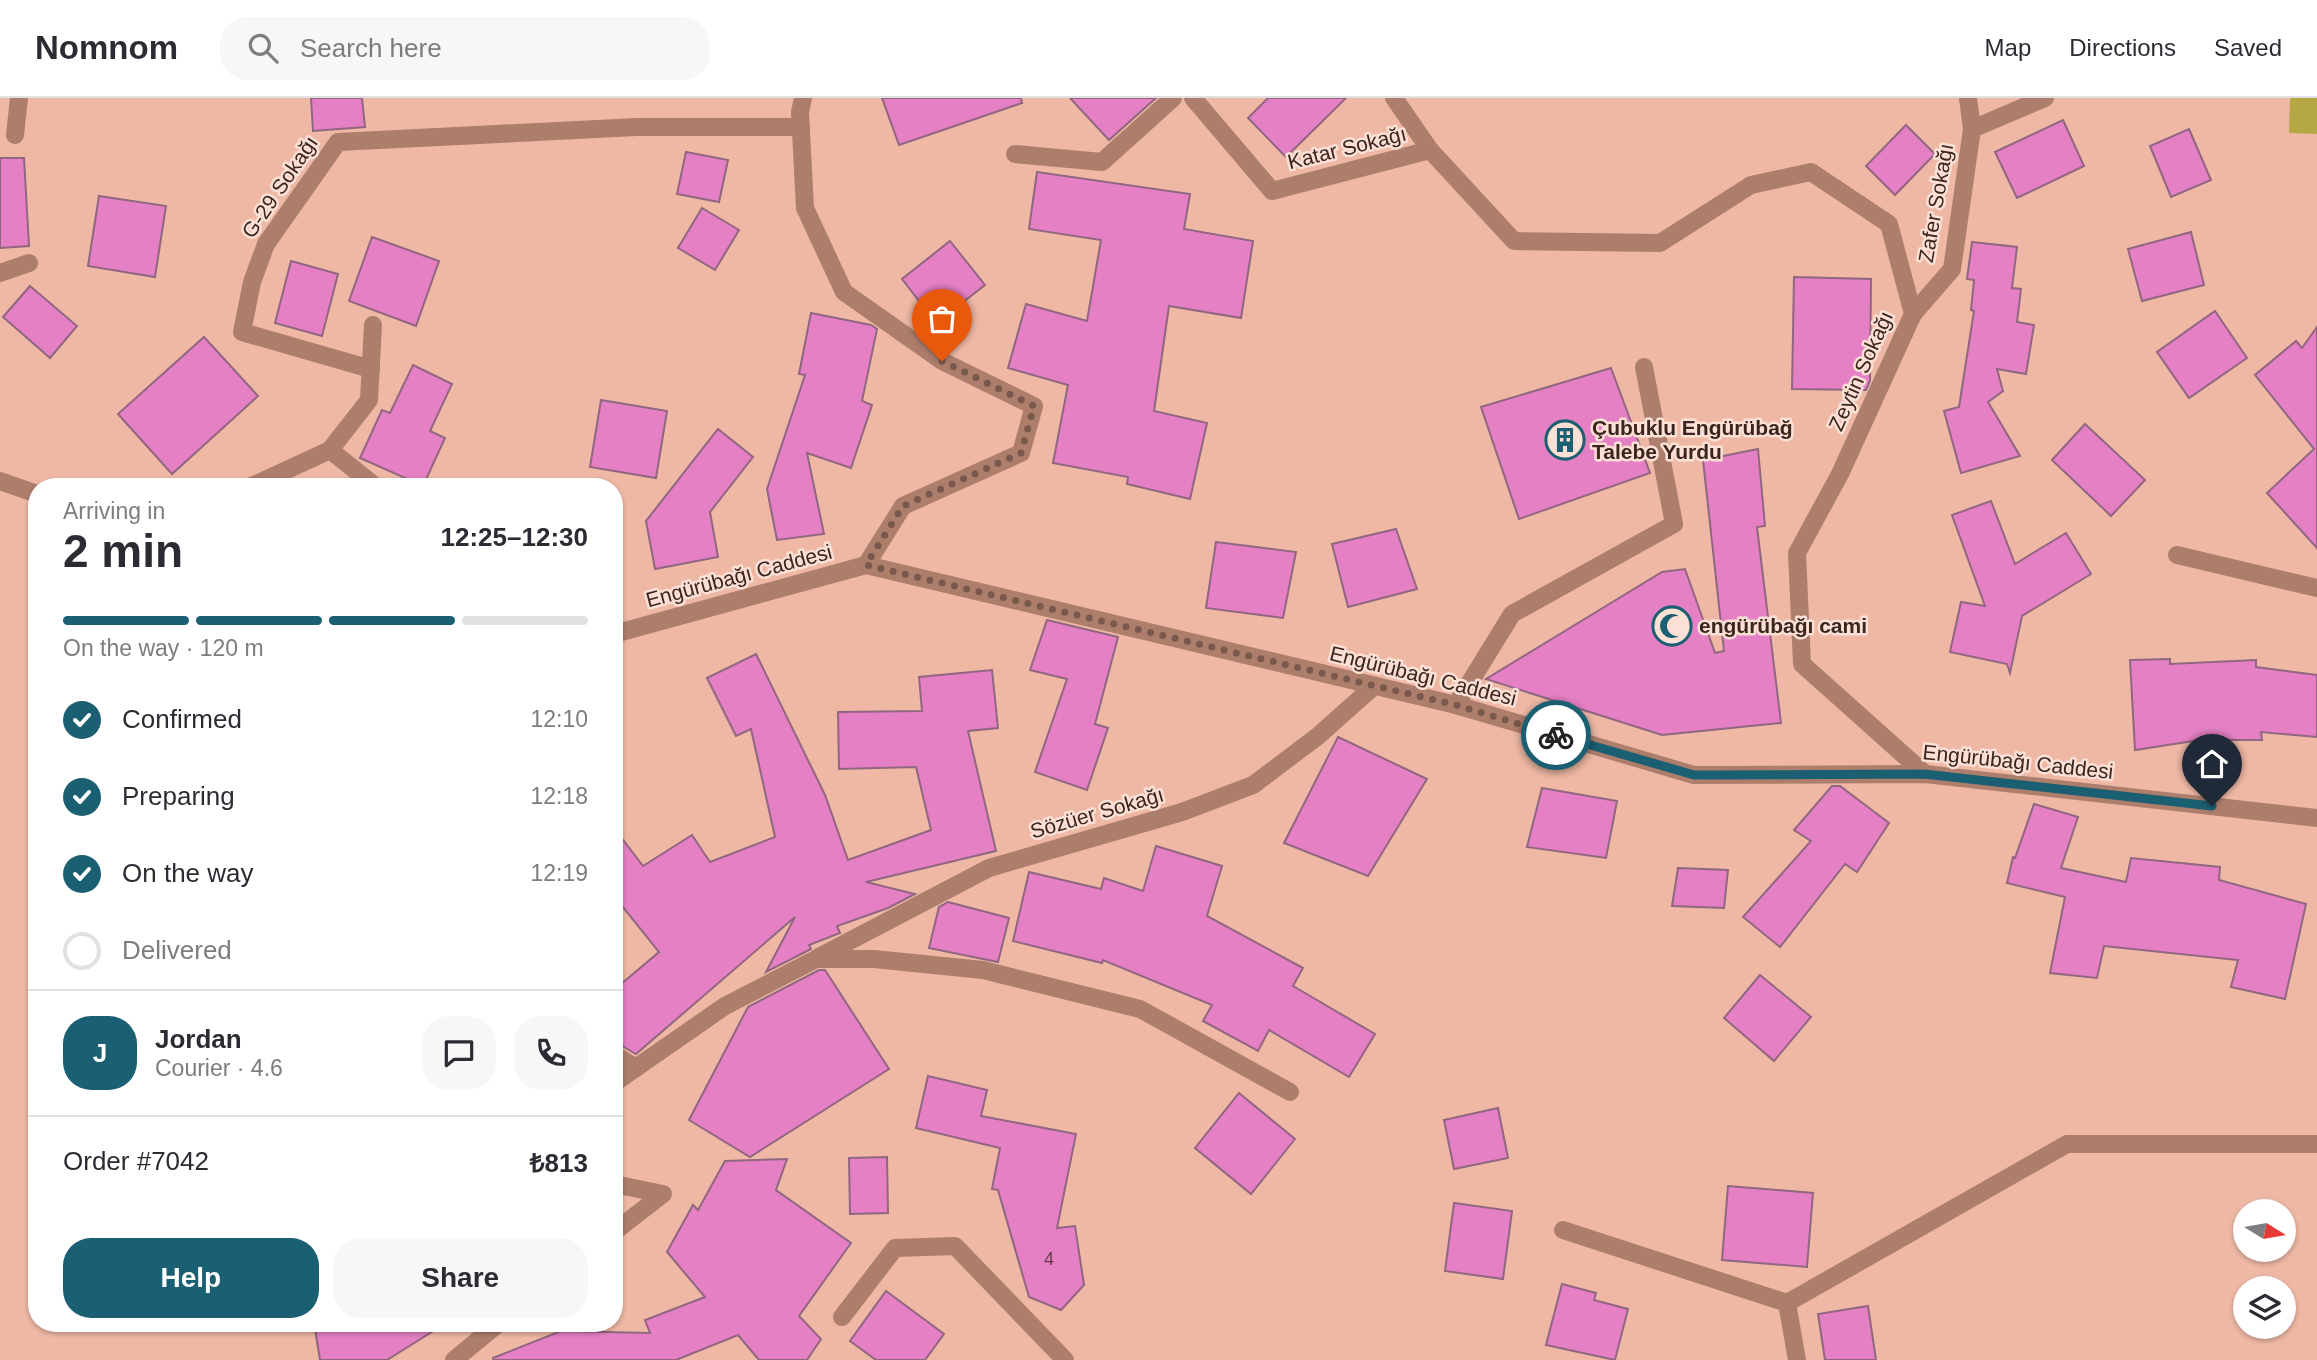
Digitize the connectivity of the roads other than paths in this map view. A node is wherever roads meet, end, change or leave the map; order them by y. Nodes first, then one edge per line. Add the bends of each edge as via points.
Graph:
1 (19, 98) edge
2 (803, 98) edge
3 (1173, 98) edge
4 (1193, 98) edge
5 (1394, 98) edge
6 (1968, 98) edge
7 (2045, 98) edge
8 (801, 127) junction
9 (1972, 129) junction
10 (15, 135) dead end
11 (1430, 150) junction
12 (1015, 154) dead end
13 (29, 263) dead end
14 (0, 273) edge
15 (1913, 314) junction
16 (373, 325) dead end
17 (1644, 367) dead end
18 (371, 369) junction
19 (330, 450) junction
20 (269, 478) edge
21 (365, 478) edge
22 (0, 481) edge
23 (28, 491) edge
24 (2177, 555) dead end
25 (866, 565) junction
26 (2317, 588) edge
27 (623, 632) edge
28 (1374, 686) junction
29 (1456, 705) junction
30 (1924, 774) junction
31 (2317, 818) edge
32 (816, 959) junction
33 (623, 1060) edge
34 (636, 1068) junction
35 (623, 1077) edge
36 (1290, 1093) dead end
37 (2317, 1144) edge
38 (623, 1186) edge
39 (623, 1225) edge
40 (1563, 1230) dead end
41 (1787, 1303) junction
42 (842, 1317) dead end
43 (488, 1332) edge
44 (454, 1360) edge
45 (1065, 1360) edge
46 (1797, 1360) edge

1 - 10 street
2 - 8 street
3 - 12 street via 1102,162
4 - 11 street, Katar Sokağı via 1272,191
5 - 11 street, Zeytin Sokağı
6 - 9 street, Zafer Sokağı
7 - 9 street, Zafer Sokağı
8 - 18 street, G-29 Sokağı via 637,127 338,142 266,244 252,282 242,332
8 - 25 street via 805,208 844,292 942,361 1034,406 1021,453 903,506
9 - 15 street, Zafer Sokağı via 1952,270
11 - 15 street, Zeytin Sokağı via 1514,242 1660,243 1751,185 1811,172 1889,224
13 - 14 street
15 - 30 street, Zeytin Sokağı via 1840,474 1797,553 1802,664
16 - 18 street
17 - 29 street via 1674,524 1512,614
18 - 19 street via 369,400
19 - 20 street
19 - 21 street
22 - 23 street
24 - 26 street
25 - 27 street, Engürübağı Caddesi
25 - 28 street, Engürübağı Caddesi
28 - 29 street, Engürübağı Caddesi
28 - 32 street, Sözüer Sokağı via 1253,785 1182,812 989,868
29 - 30 street, Engürübağı Caddesi via 1694,775
30 - 31 street, Engürübağı Caddesi
32 - 34 street, Sözüer Sokağı via 725,1006
32 - 36 street via 874,959 983,970 1140,1009
33 - 34 street
34 - 35 street, Sözüer Sokağı
37 - 41 street via 2067,1144
38 - 39 street via 663,1194
40 - 41 street
41 - 46 street
42 - 45 street via 895,1248 955,1246
43 - 44 street

